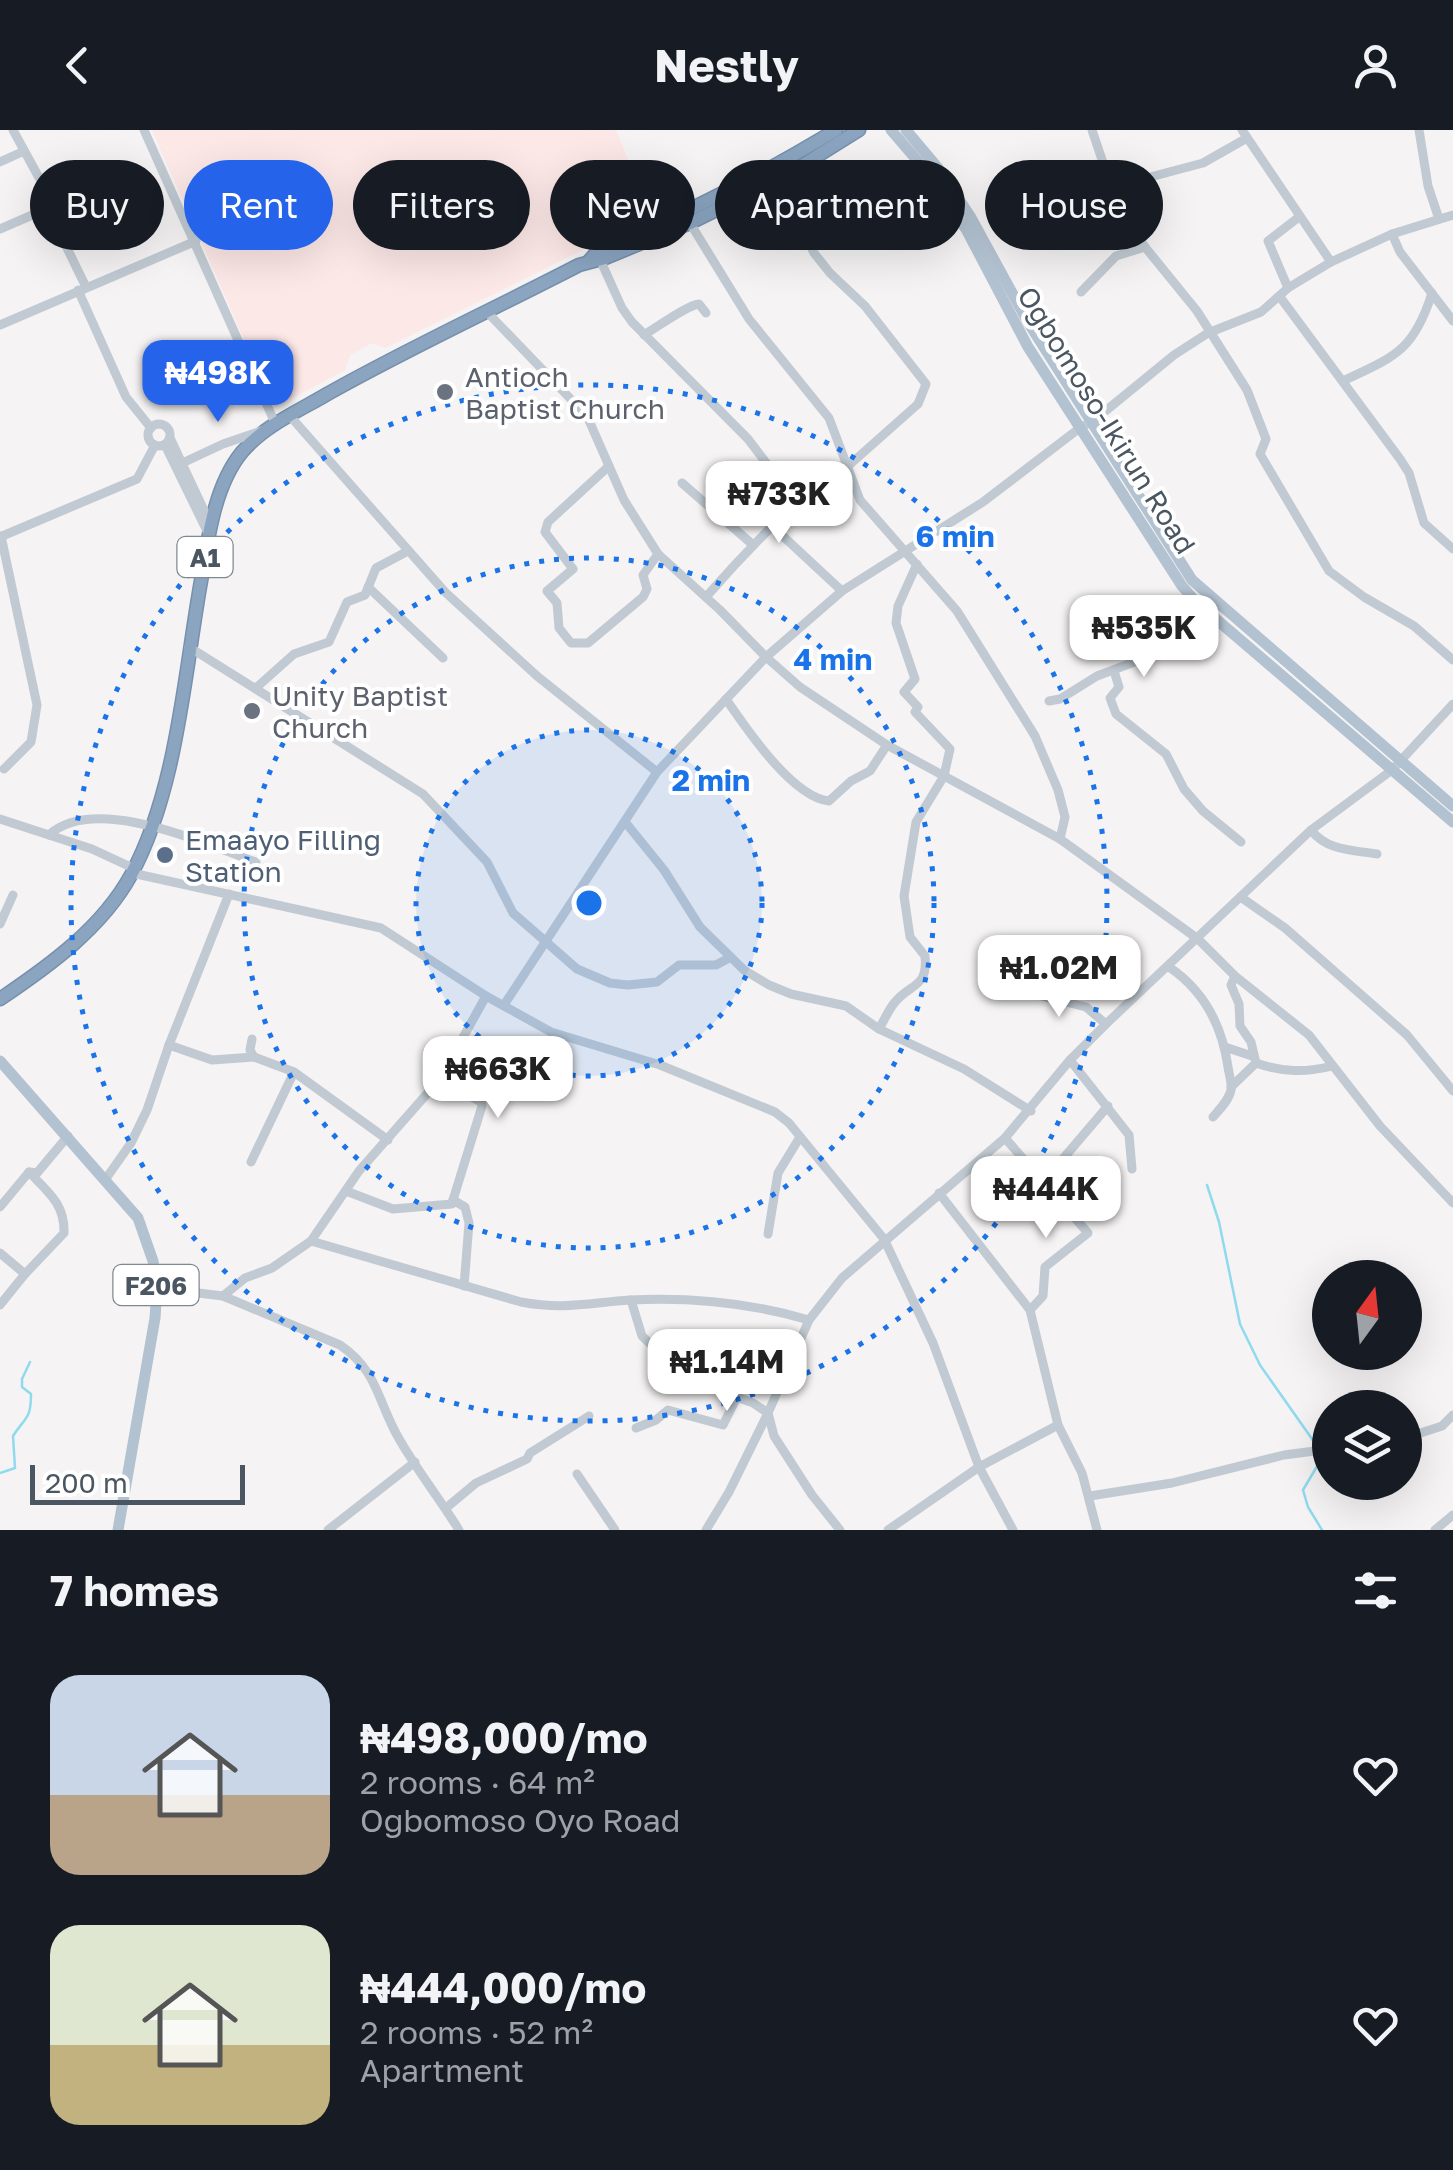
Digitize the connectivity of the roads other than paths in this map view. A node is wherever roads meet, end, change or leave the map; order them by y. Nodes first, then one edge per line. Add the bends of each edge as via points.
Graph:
1 (12, 130) edge
2 (144, 130) edge
3 (835, 130) edge
4 (859, 130) edge
5 (892, 130) edge
6 (906, 130) edge
7 (1092, 130) edge
8 (1419, 130) edge
9 (1244, 134) edge
10 (22, 152) junction
11 (812, 160) edge
12 (1101, 160) edge
13 (0, 162) edge
14 (30, 166) edge
15 (1163, 174) edge
16 (184, 215) edge
17 (30, 216) edge
18 (1453, 216) edge
19 (1299, 217) junction
20 (1438, 219) junction
21 (0, 229) edge
22 (695, 231) edge
23 (1392, 234) junction
24 (184, 246) edge
25 (68, 250) edge
26 (200, 250) edge
27 (617, 250) edge
28 (812, 250) edge
29 (1135, 250) edge
30 (1147, 250) edge
31 (595, 258) junction
32 (1331, 262) junction
33 (82, 288) junction
34 (1288, 288) junction
35 (1081, 292) dead end
36 (1432, 293) junction
37 (1280, 297) junction
38 (487, 312) junction
39 (706, 314) dead end
40 (1453, 321) edge
41 (0, 325) edge
42 (1208, 333) junction
43 (644, 335) junction
44 (1344, 381) junction
45 (290, 416) junction
46 (1086, 424) junction
47 (272, 426) junction
48 (152, 428) junction
49 (163, 443) junction
50 (180, 464) junction
51 (609, 466) junction
52 (847, 467) junction
53 (682, 482) dead end
54 (796, 502) junction
55 (772, 526) junction
56 (210, 530) junction
57 (0, 536) edge
58 (752, 544) junction
59 (1453, 549) edge
60 (408, 550) junction
61 (906, 550) junction
62 (658, 554) junction
63 (918, 564) junction
64 (368, 586) junction
65 (842, 591) junction
66 (706, 597) junction
67 (1220, 622) junction
68 (189, 647) junction
69 (766, 657) junction
70 (443, 658) dead end
71 (1453, 660) edge
72 (1114, 671) junction
73 (257, 687) junction
74 (726, 699) junction
75 (1050, 702) dead end
76 (1453, 704) edge
77 (887, 745) junction
78 (1397, 765) junction
79 (4, 769) dead end
80 (657, 772) junction
81 (944, 776) junction
82 (1453, 806) edge
83 (0, 819) edge
84 (1453, 822) edge
85 (626, 823) junction
86 (151, 828) junction
87 (1311, 830) junction
88 (49, 835) junction
89 (1060, 839) junction
90 (1241, 842) dead end
91 (1377, 854) dead end
92 (256, 862) dead end
93 (133, 871) junction
94 (229, 894) junction
95 (14, 895) dead end
96 (1242, 898) junction
97 (0, 924) edge
98 (1198, 939) junction
99 (548, 943) junction
100 (729, 958) junction
101 (1169, 967) junction
102 (1235, 976) junction
103 (1024, 992) dead end
104 (6, 995) edge
105 (486, 996) junction
106 (504, 1005) junction
107 (0, 1011) edge
108 (1106, 1024) junction
109 (879, 1030) junction
110 (252, 1038) dead end
111 (169, 1046) junction
112 (1225, 1047) junction
113 (0, 1054) edge
114 (254, 1057) junction
115 (1070, 1060) junction
116 (1254, 1060) junction
117 (0, 1061) edge
118 (1332, 1066) junction
119 (294, 1072) junction
120 (11, 1077) edge
121 (440, 1079) junction
122 (1231, 1087) junction
123 (1453, 1091) edge
124 (1108, 1106) junction
125 (1031, 1110) junction
126 (1214, 1117) dead end
127 (68, 1136) junction
128 (800, 1136) junction
129 (1004, 1138) junction
130 (388, 1140) junction
131 (251, 1162) dead end
132 (1132, 1169) dead end
133 (28, 1172) junction
134 (104, 1180) junction
135 (1044, 1181) junction
136 (346, 1190) junction
137 (939, 1194) junction
138 (453, 1200) junction
139 (1453, 1203) edge
140 (0, 1207) edge
141 (768, 1234) dead end
142 (884, 1239) junction
143 (312, 1241) junction
144 (0, 1253) edge
145 (26, 1274) junction
146 (464, 1286) junction
147 (157, 1288) junction
148 (223, 1296) junction
149 (631, 1300) junction
150 (0, 1304) edge
151 (1030, 1310) junction
152 (808, 1320) junction
153 (736, 1397) junction
154 (768, 1413) junction
155 (589, 1416) dead end
156 (1453, 1416) edge
157 (1058, 1426) junction
158 (636, 1428) dead end
159 (1422, 1432) edge
160 (1312, 1451) edge
161 (415, 1462) junction
162 (979, 1467) junction
163 (577, 1474) dead end
164 (1090, 1496) junction
165 (446, 1508) junction
166 (1453, 1516) edge
167 (341, 1520) junction
168 (118, 1530) edge
169 (328, 1530) edge
170 (348, 1530) edge
171 (459, 1530) edge
172 (615, 1530) edge
173 (706, 1530) edge
174 (840, 1530) edge
175 (888, 1530) edge
176 (1012, 1530) edge
177 (1098, 1530) edge
178 (1435, 1530) edge

1 - 10 street
2 - 16 street
3 - 31 highway, A1 via 782,164
4 - 11 highway, A1
5 - 46 main road, Ogbomoso-Ikirun Road via 966,229 1028,347
6 - 46 main road, Ogbomoso-Ikirun Road via 970,216
7 - 12 street
8 - 20 street
9 - 15 street via 1203,164
9 - 19 street
10 - 13 street
10 - 14 street
17 - 21 street
18 - 20 street
19 - 32 street
19 - 34 street via 1268,244
20 - 23 street
22 - 52 street via 750,320 829,418
23 - 32 street
23 - 36 street
24 - 33 street
25 - 33 street
26 - 47 street
27 - 31 highway, A1
28 - 52 street via 926,384 918,404
29 - 35 street via 1116,256
30 - 42 street
31 - 38 highway, A1
31 - 43 street
32 - 34 street
33 - 41 street
33 - 48 street via 126,397
34 - 37 street
36 - 40 street
36 - 44 street via 1400,353
37 - 42 street
37 - 44 street
38 - 45 highway, A1
38 - 51 street via 587,416
39 - 43 street via 699,304 690,305
42 - 46 street
42 - 71 street via 1255,406 1266,439 1260,454 1329,572 1414,626
43 - 54 street via 728,416
44 - 59 street via 1409,473 1424,523
45 - 47 highway, A1
45 - 60 street
46 - 61 street
46 - 67 main road, Ogbomoso-Ikirun Road via 1172,573
46 - 78 main road, Ogbomoso-Ikirun Road via 1192,580
47 - 50 street
47 - 56 highway, A1 via 239,456
48 - 49 street via 149,438
48 - 49 street via 166,427
49 - 50 street
49 - 57 street via 136,479
50 - 56 street
51 - 62 street
51 - 62 street via 545,532 573,569 547,591 571,643 588,644 646,594 642,574
52 - 54 street via 836,467
52 - 61 street via 860,500
53 - 58 street
54 - 55 street
55 - 58 street
55 - 65 street
56 - 68 highway, A1
57 - 79 street via 37,705 31,742
58 - 66 street
60 - 64 street via 376,568
60 - 80 street via 488,633
61 - 63 street
61 - 65 street
62 - 66 street
63 - 81 street via 896,623 915,679 904,692 950,749
63 - 89 street via 957,611 1035,736 1062,804
64 - 70 street
64 - 73 street via 365,595 346,602 329,642 294,654
65 - 69 street
66 - 69 street
67 - 72 street via 1192,644
67 - 78 main road, Ogbomoso-Ikirun Road
68 - 73 street
68 - 86 highway, A1
69 - 74 street
69 - 77 street
72 - 75 street
72 - 90 street via 1119,687 1110,698 1112,710 1166,754 1184,789
73 - 99 street via 423,794 487,862 513,914
74 - 77 street via 760,748 821,800 870,771
74 - 80 street
76 - 78 street
77 - 81 street
78 - 82 main road, Ogbomoso-Ikirun Road
78 - 84 main road, Ogbomoso-Ikirun Road
78 - 87 street
80 - 85 street
81 - 89 street
81 - 109 street via 916,822 904,896 910,937 925,956 921,982 896,1001
83 - 88 street
85 - 99 street
85 - 100 street
86 - 88 street via 109,818 59,826
86 - 92 street
86 - 93 highway, A1
87 - 91 street via 1332,847
87 - 96 street
88 - 93 street
89 - 98 street
93 - 94 street
93 - 104 highway, A1 via 88,930
94 - 105 street via 381,928
94 - 111 street
95 - 97 street
96 - 98 street
96 - 123 street via 1407,1035
98 - 101 street
98 - 102 street
99 - 100 street via 577,969 618,985 646,984 679,965 716,966
99 - 106 street
100 - 109 street via 768,986 846,1006
101 - 108 street
101 - 112 street via 1201,995
102 - 116 street via 1240,1026 1252,1042
102 - 118 street via 1308,1035
103 - 108 street via 1086,1007
104 - 107 highway
105 - 106 street
105 - 121 street
106 - 128 street via 570,1040 660,1064 757,1103
108 - 115 street
109 - 125 street via 964,1069
110 - 114 street
111 - 114 street via 212,1060
111 - 134 street via 131,1143
112 - 116 street
112 - 122 street
113 - 120 main road, F206
114 - 119 street
115 - 124 street
115 - 125 street
116 - 118 street via 1277,1070
116 - 122 street
117 - 120 main road, F206
118 - 139 street
119 - 130 street
119 - 131 street
120 - 127 main road, F206
121 - 130 street
121 - 138 street via 482,1106
122 - 126 street
124 - 132 street via 1129,1135
124 - 135 street
125 - 129 street
127 - 133 street via 38,1173
127 - 134 main road, F206
128 - 141 street via 778,1173
128 - 142 street
129 - 135 street
129 - 137 street
130 - 136 street
133 - 140 street
133 - 145 street via 59,1202 64,1233
134 - 147 main road, F206 via 138,1218
135 - 151 street via 1088,1233 1046,1267 1042,1300
136 - 138 street via 393,1209
136 - 143 street
137 - 142 street
137 - 151 street
138 - 146 street via 465,1207 469,1223
142 - 152 street
142 - 162 street via 933,1343
143 - 146 street
143 - 148 street
144 - 145 street
145 - 150 street
146 - 149 street via 550,1308
147 - 148 street
147 - 168 main road, F206
148 - 161 street via 355,1355
149 - 152 street via 730,1303
149 - 153 street via 642,1336 667,1360 700,1384
151 - 157 street
152 - 154 street
153 - 154 street
153 - 158 street via 723,1424 668,1410
154 - 173 street
154 - 174 street via 785,1453
155 - 165 street
156 - 159 street
157 - 162 street
157 - 164 street
160 - 164 street
161 - 165 street
161 - 167 street
162 - 175 street
162 - 176 street
163 - 172 street
164 - 177 street
165 - 171 street
166 - 178 street
167 - 169 street
167 - 170 street

